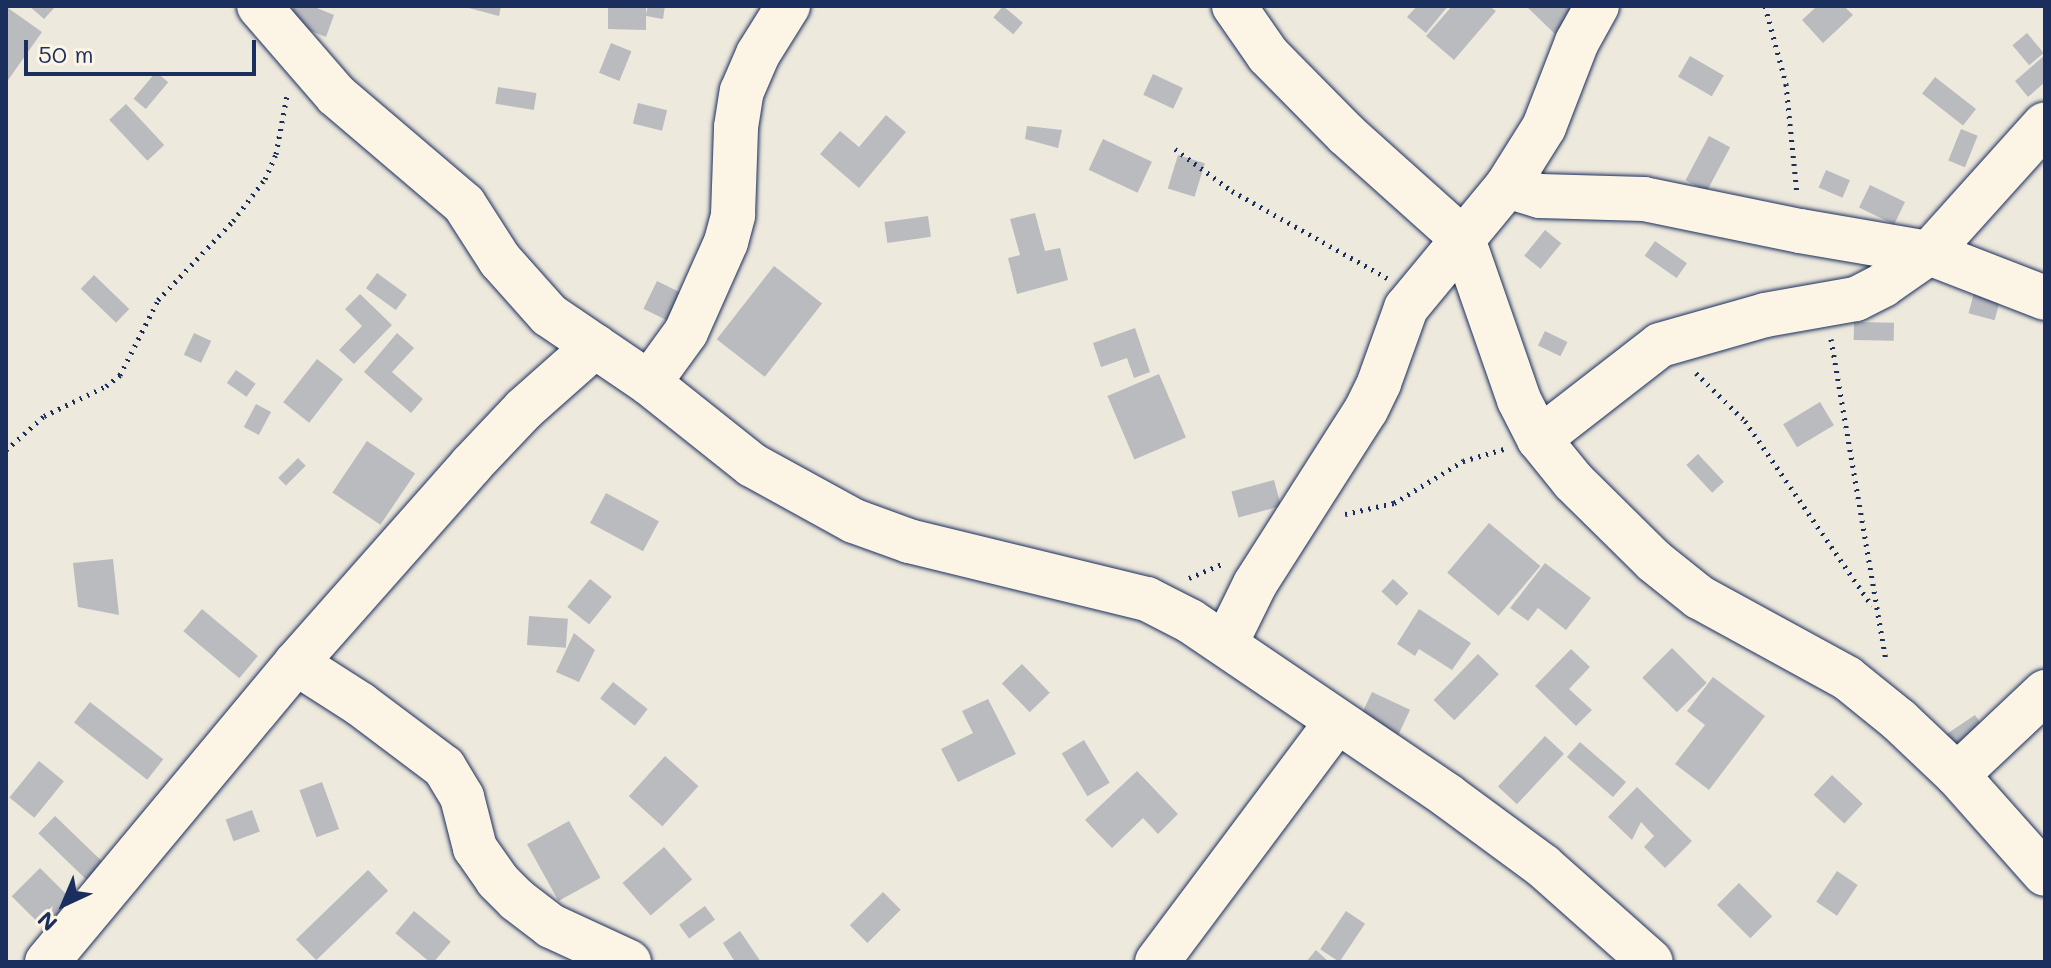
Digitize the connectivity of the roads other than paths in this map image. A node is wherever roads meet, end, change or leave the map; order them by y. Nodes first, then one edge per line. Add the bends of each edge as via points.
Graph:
1 (259, 6) edge
2 (788, 6) edge
3 (1234, 6) edge
4 (1597, 6) edge
5 (2045, 124) edge
6 (1507, 186) junction
7 (1463, 239) junction
8 (1929, 253) junction
9 (2045, 298) edge
10 (595, 346) junction
11 (649, 383) junction
12 (1539, 439) junction
13 (1226, 643) junction
14 (296, 663) junction
15 (2045, 692) edge
16 (1336, 723) junction
17 (1957, 775) junction
18 (2045, 874) edge
19 (47, 962) edge
20 (629, 962) edge
21 (1157, 962) edge
22 (1651, 962) edge

1 - 10 street via 362,120 464,204 536,303
2 - 11 street via 742,91 733,215 726,242 686,332
3 - 7 street via 1268,55
4 - 6 street via 1544,127
5 - 8 street
6 - 7 street
6 - 8 street via 1540,196 1644,199
7 - 12 street via 1519,400
7 - 13 street via 1402,317 1366,410 1255,584
8 - 9 street
8 - 12 street via 1869,292 1660,345
10 - 11 street
10 - 14 street via 471,465
11 - 13 street via 752,465 854,521 952,554 1147,599
12 - 17 street via 1616,524 1699,597 1847,678
13 - 16 street
14 - 19 street
14 - 20 street via 444,767 462,797 475,848 517,900 551,926
15 - 17 street
16 - 21 street
16 - 22 street via 1543,866
17 - 18 street

